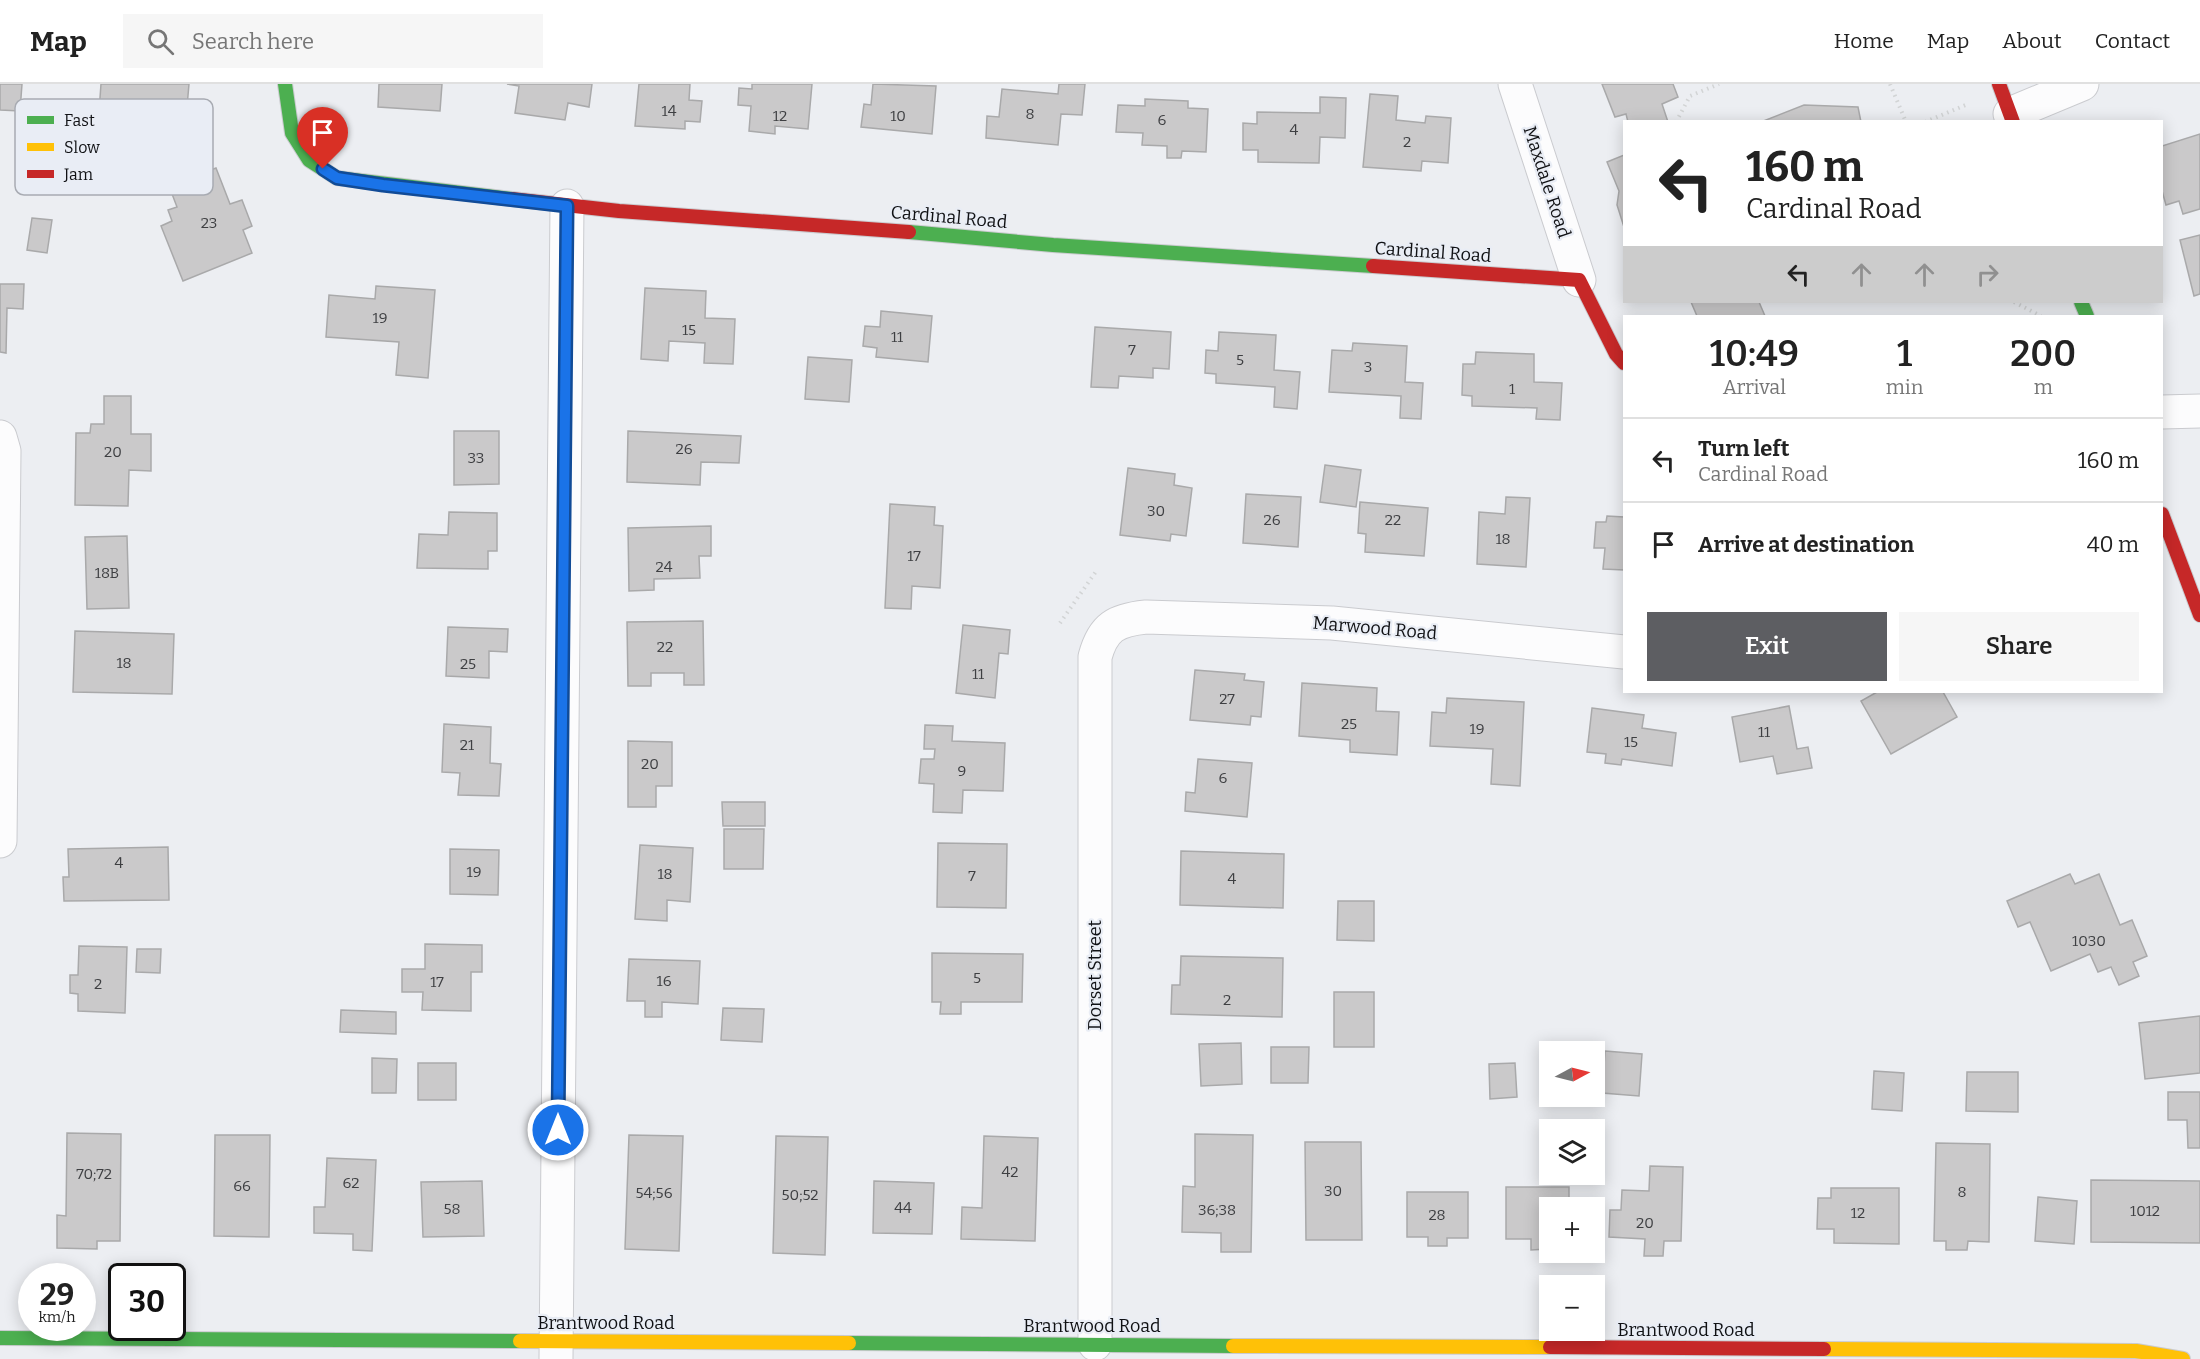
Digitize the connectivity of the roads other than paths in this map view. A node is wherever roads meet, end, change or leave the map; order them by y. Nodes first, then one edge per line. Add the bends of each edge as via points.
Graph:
1 (285, 84) edge
2 (1515, 84) edge
3 (2082, 84) edge
4 (2007, 106) edge
5 (567, 206) junction
6 (1579, 280) junction
7 (1623, 362) edge
8 (2200, 411) edge
9 (2163, 412) edge
10 (0, 437) edge
11 (2163, 517) edge
12 (2200, 615) edge
13 (1125, 620) joint
14 (1623, 652) edge
15 (0, 841) edge
16 (0, 1338) edge
17 (1095, 1344) junction
18 (556, 1350) edge
19 (2182, 1359) edge

1 - 5 street, Cardinal Road via 292,133 309,160 337,178
2 - 6 street, Maxdale Road
3 - 4 street
5 - 6 street, Cardinal Road
5 - 18 street
6 - 7 street
8 - 9 street
10 - 15 street via 4,451
11 - 12 street
13 - 14 street, Marwood Road via 1332,623
13 - 17 street, Dorset Street via 1113,625 1099,640 1095,657
16 - 18 street, Brantwood Road
17 - 18 street, Brantwood Road
17 - 19 street, Brantwood Road via 2136,1351

